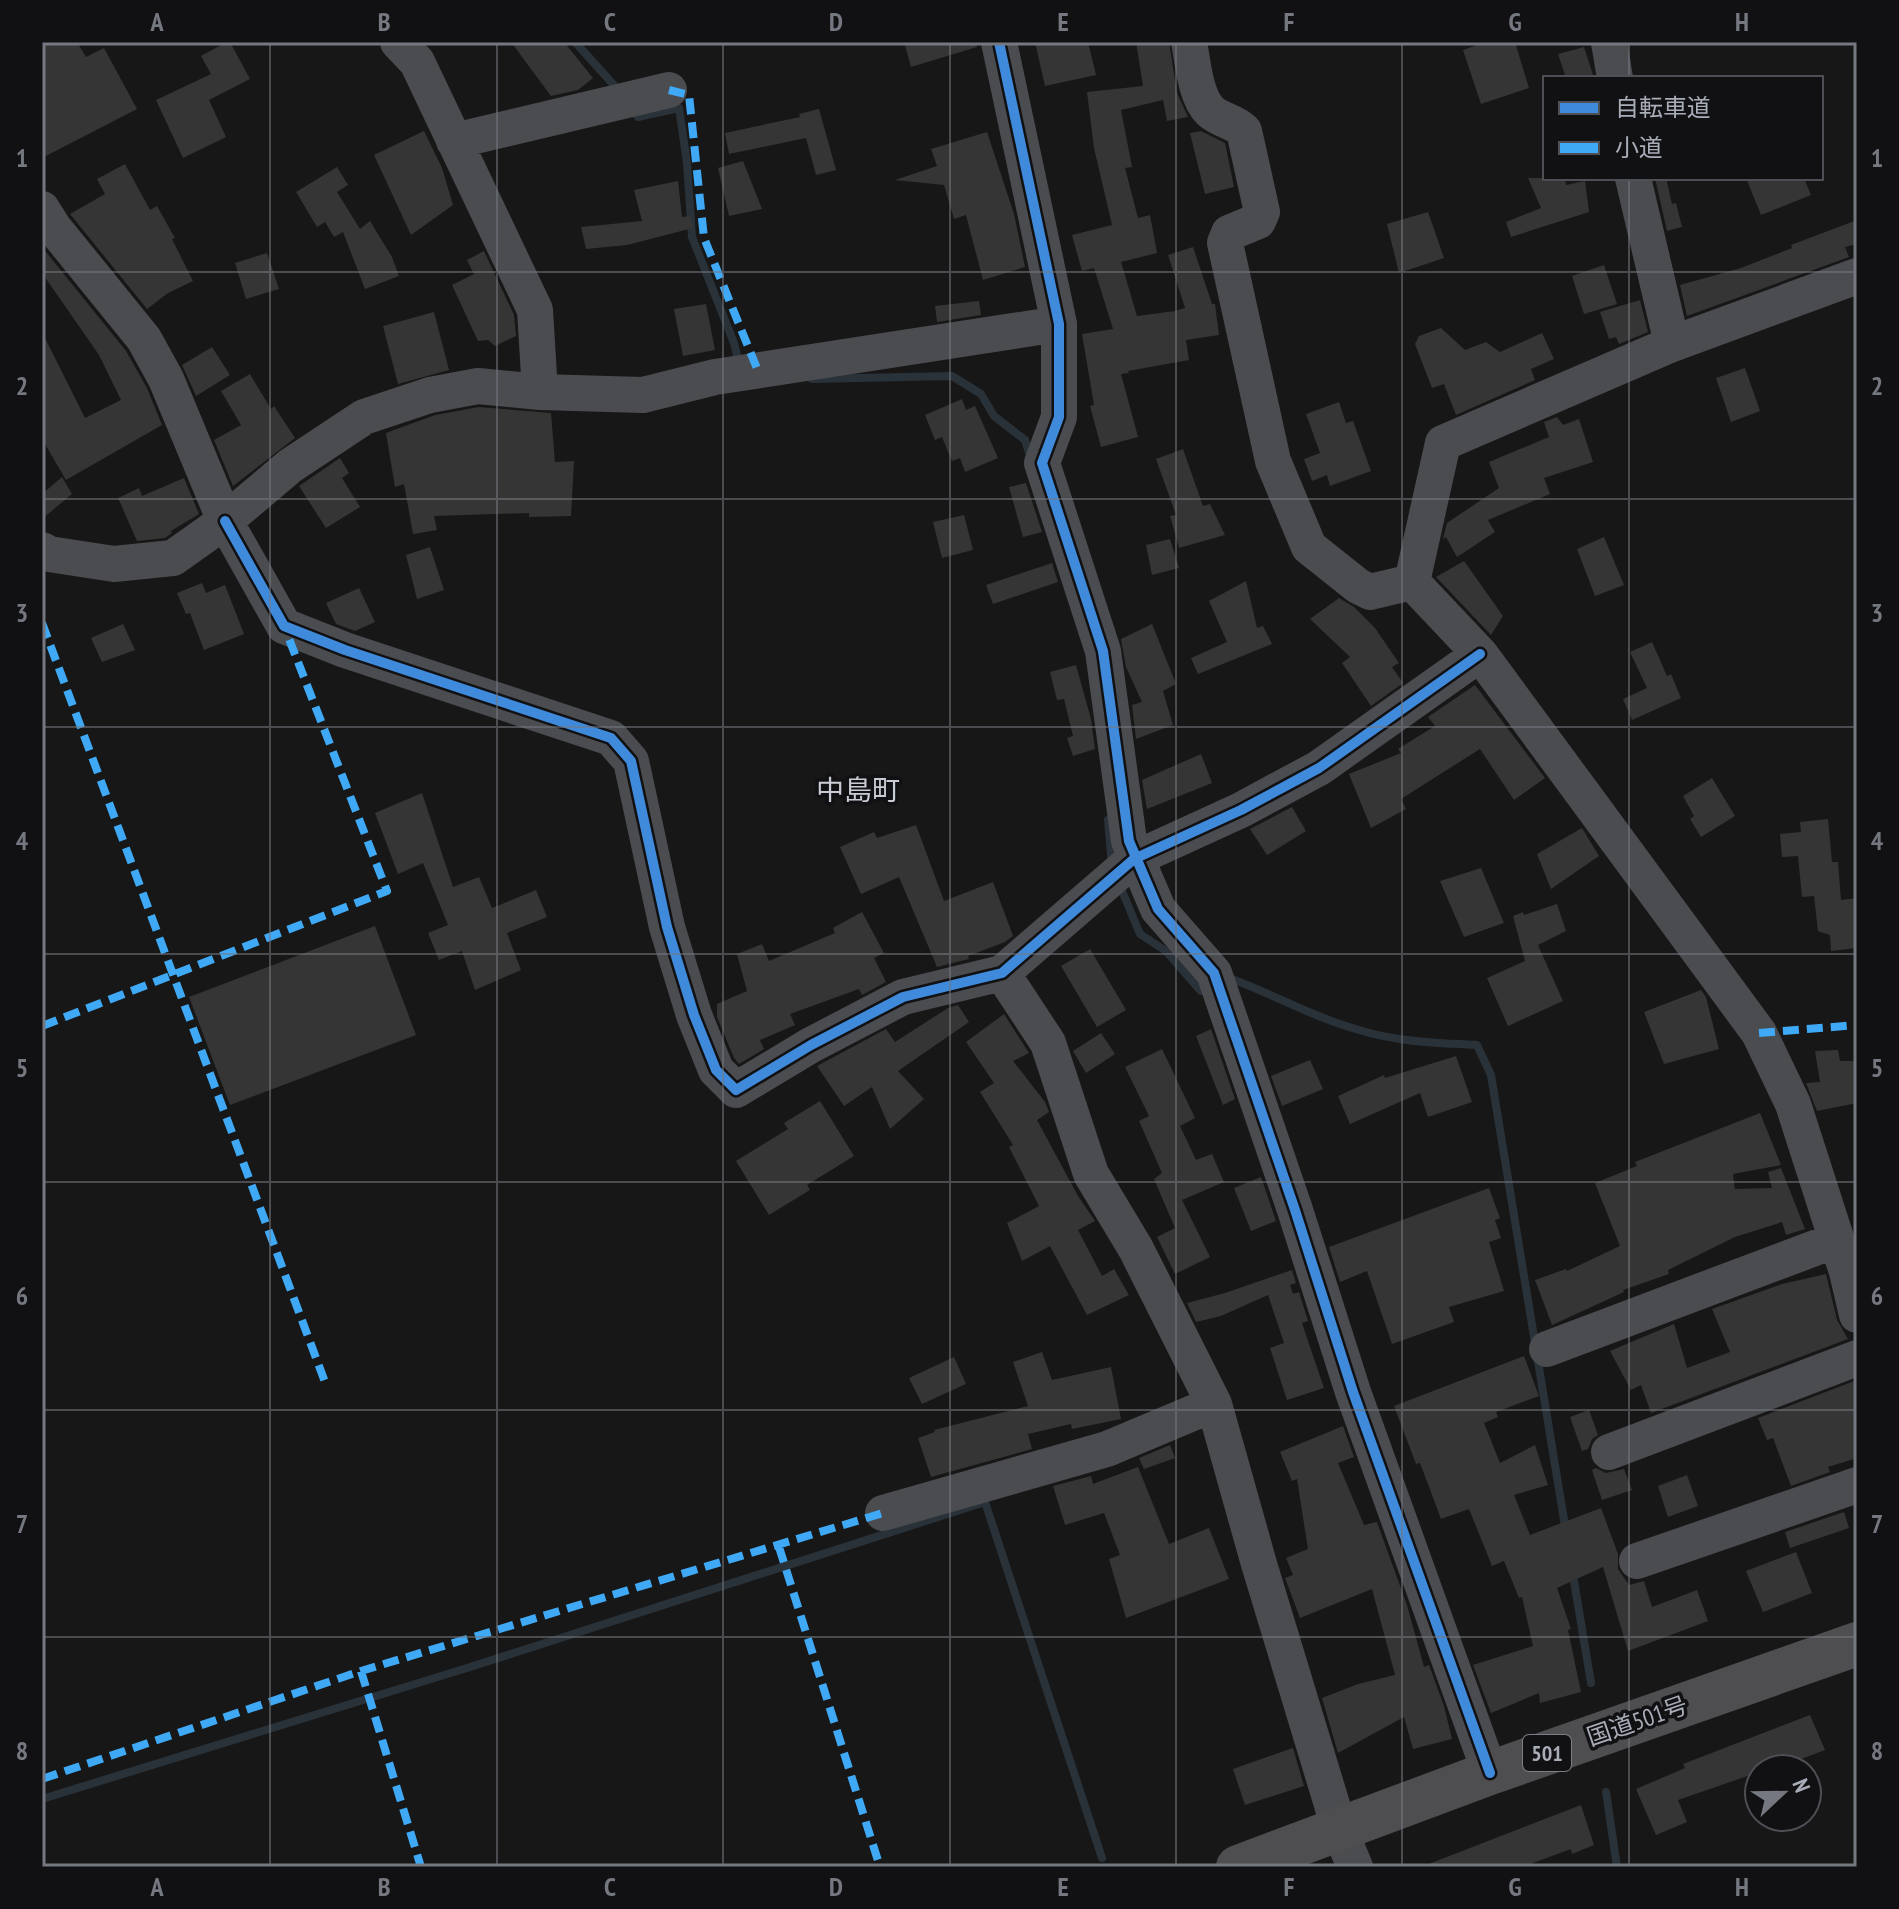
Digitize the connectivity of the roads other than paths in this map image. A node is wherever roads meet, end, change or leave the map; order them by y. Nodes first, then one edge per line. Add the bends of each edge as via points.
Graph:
1 (398, 42) edge
2 (999, 42) edge
3 (1189, 42) edge
4 (1609, 42) edge
5 (1615, 76) edge
6 (669, 90) dead end
7 (454, 141) junction
8 (1633, 180) edge
9 (42, 209) edge
10 (1857, 276) edge
11 (1059, 324) junction
12 (1672, 344) junction
13 (540, 392) junction
14 (225, 521) junction
15 (42, 550) edge
16 (1412, 582) junction
17 (1480, 654) junction
18 (1134, 859) junction
19 (1002, 973) junction
20 (1845, 1248) edge
21 (1857, 1315) edge
22 (1547, 1349) dead end
23 (1857, 1358) edge
24 (1214, 1404) junction
25 (1609, 1452) dead end
26 (1857, 1485) edge
27 (883, 1513) dead end
28 (1637, 1561) dead end
29 (1857, 1644) edge
30 (1490, 1773) junction
31 (1348, 1849) edge
32 (1238, 1867) edge

1 - 7 street via 417,62
2 - 11 street
3 - 16 street via 1202,97 1211,112 1244,131 1262,212 1258,221 1229,233 1225,243 1273,461 1309,547 1370,592
4 - 5 street
6 - 7 street
7 - 13 street via 535,310
8 - 12 street
9 - 14 street via 144,339
10 - 12 street
11 - 13 street via 715,377 643,395
11 - 18 street via 1059,417 1042,463 1103,651
12 - 16 street via 1443,443
13 - 14 street via 478,386 364,417 290,466
14 - 15 street via 173,558 114,564
14 - 19 street via 284,626 611,738 631,761 667,927 694,1015 716,1070 736,1090 903,997
16 - 17 street
17 - 18 street via 1319,768
17 - 20 street via 1759,1033 1793,1104
18 - 19 street
18 - 30 street via 1158,909 1214,973 1353,1392
19 - 24 street via 1048,1043 1091,1174 1136,1249
20 - 21 street
20 - 22 street
23 - 25 street
24 - 27 street via 1107,1449
24 - 31 street
26 - 28 street
29 - 30 highway, 国道501号 / 501
30 - 31 highway, 国道501号 / 501
31 - 32 highway, 国道501号 / 501

